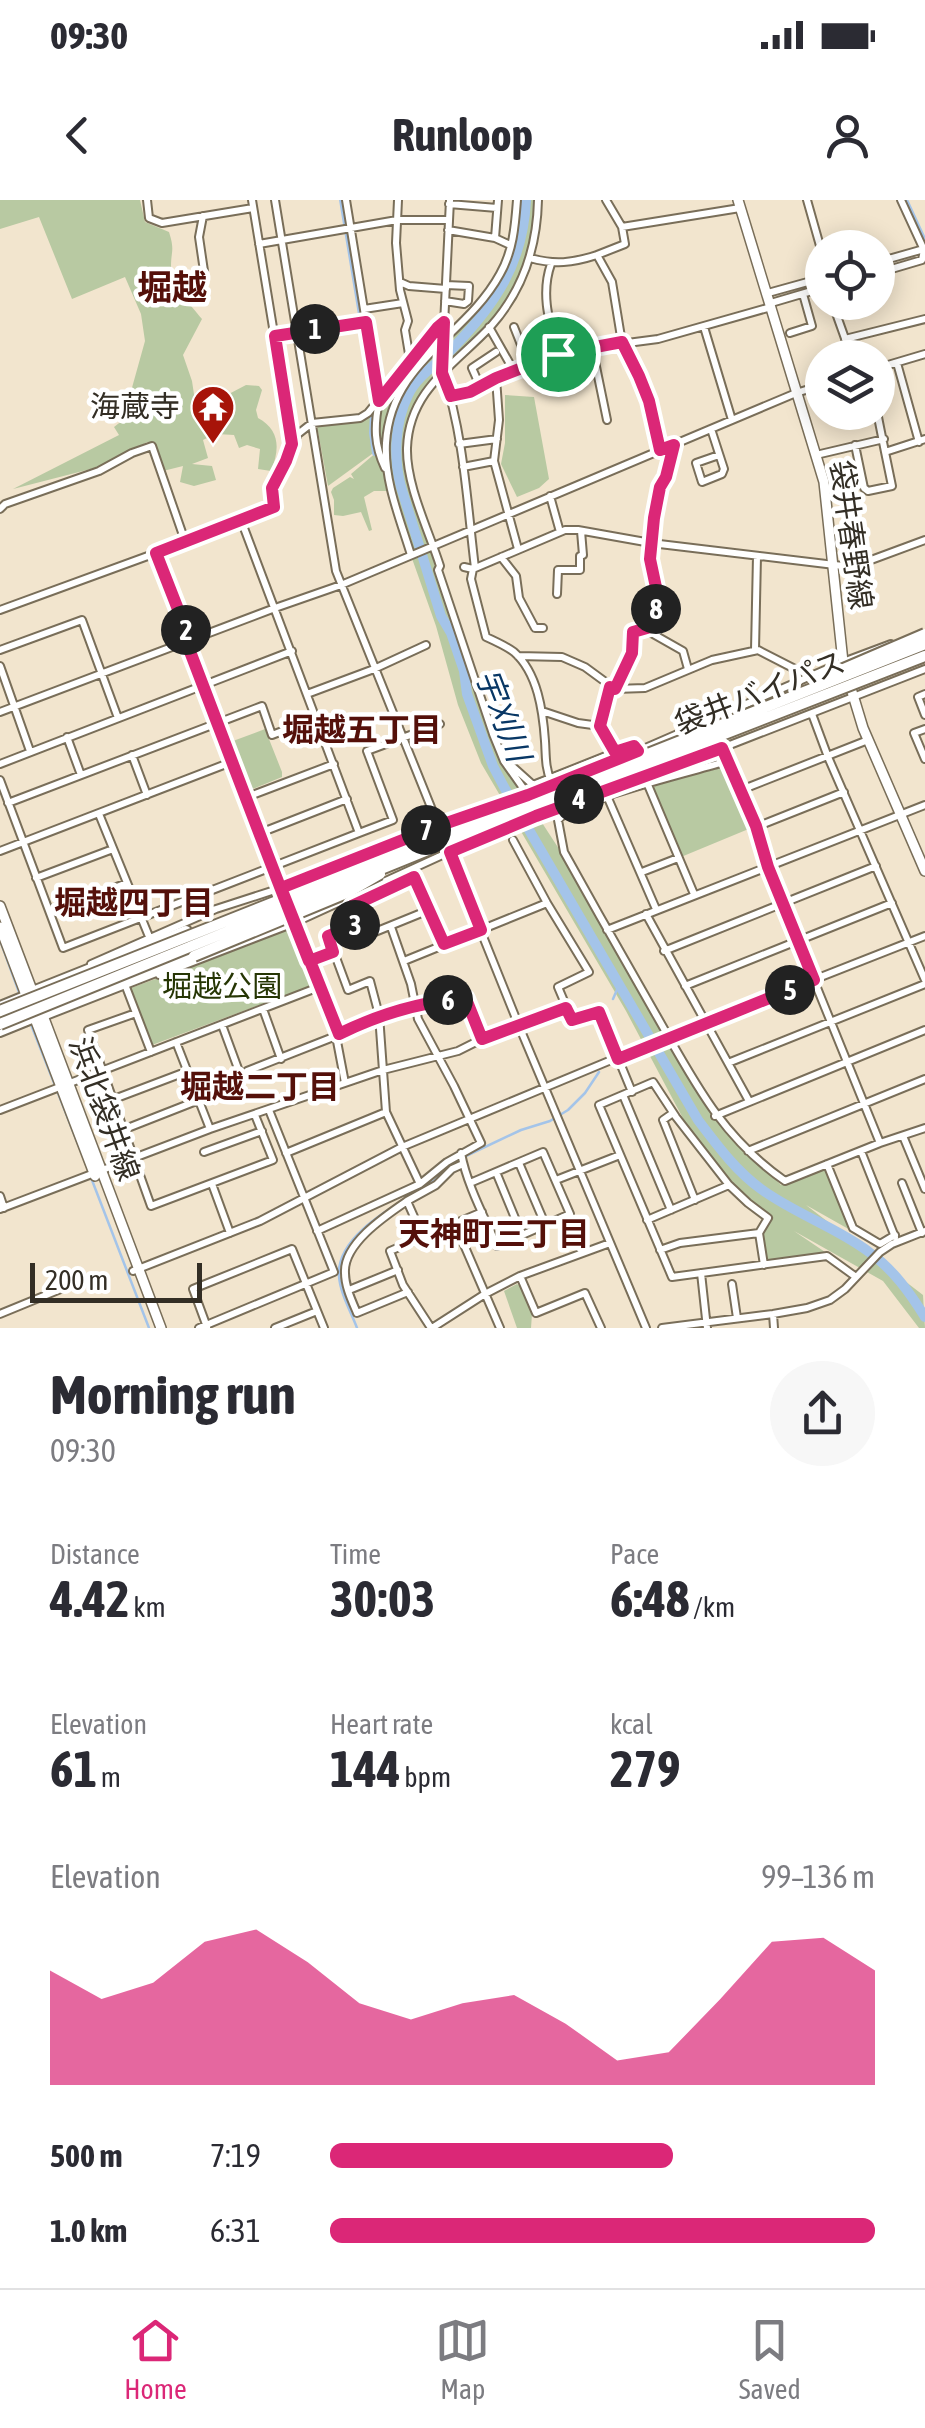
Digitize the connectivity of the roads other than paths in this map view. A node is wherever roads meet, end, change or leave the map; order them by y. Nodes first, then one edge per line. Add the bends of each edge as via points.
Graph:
1 (147, 200) edge
2 (275, 200) edge
3 (346, 200) edge
4 (398, 200) edge
5 (517, 200) edge
6 (538, 200) edge
7 (606, 200) edge
8 (806, 200) edge
9 (901, 200) edge
10 (449, 202) edge
11 (253, 204) edge
12 (497, 204) edge
13 (739, 204) edge
14 (203, 216) junction
15 (397, 220) junction
16 (448, 220) junction
17 (622, 227) junction
18 (350, 229) junction
19 (448, 230) junction
20 (815, 230) edge
21 (495, 238) junction
22 (282, 241) junction
23 (260, 244) junction
24 (508, 244) dead end
25 (925, 250) edge
26 (596, 255) junction
27 (530, 258) junction
28 (895, 258) edge
29 (551, 264) junction
30 (895, 267) edge
31 (204, 271) dead end
32 (399, 282) junction
33 (805, 286) edge
34 (446, 287) junction
35 (803, 294) joint
36 (445, 301) junction
37 (770, 301) junction
38 (403, 303) junction
39 (364, 309) junction
40 (925, 319) edge
41 (838, 320) edge
42 (366, 322) junction
43 (444, 324) junction
44 (490, 327) junction
45 (514, 327) dead end
46 (704, 327) junction
47 (297, 332) junction
48 (790, 332) dead end
49 (275, 336) junction
50 (845, 339) joint
51 (622, 342) junction
52 (592, 347) junction
53 (496, 352) dead end
54 (558, 354) junction
55 (925, 354) edge
56 (410, 361) junction
57 (896, 363) joint
58 (529, 365) junction
59 (414, 371) junction
60 (514, 371) junction
61 (443, 372) junction
62 (496, 378) junction
63 (480, 386) junction
64 (805, 390) edge
65 (796, 392) junction
66 (451, 396) junction
67 (379, 401) junction
68 (607, 420) dead end
69 (732, 420) junction
70 (312, 423) junction
71 (711, 429) junction
72 (882, 430) edge
73 (496, 439) junction
74 (884, 440) junction
75 (922, 441) edge
76 (292, 444) junction
77 (459, 444) junction
78 (674, 445) junction
79 (855, 446) junction
80 (660, 450) junction
81 (885, 452) junction
82 (719, 455) junction
83 (816, 455) junction
84 (494, 460) junction
85 (463, 467) junction
86 (388, 473) junction
87 (550, 496) junction
88 (3, 506) edge
89 (510, 513) junction
90 (241, 520) junction
91 (470, 530) junction
92 (580, 531) junction
93 (560, 532) junction
94 (925, 540) edge
95 (186, 542) junction
96 (652, 543) junction
97 (434, 546) junction
98 (518, 549) junction
99 (156, 553) junction
100 (412, 555) junction
101 (757, 556) junction
102 (500, 557) junction
103 (833, 566) junction
104 (471, 568) junction
105 (341, 585) junction
106 (557, 594) dead end
107 (275, 608) junction
108 (0, 610) edge
109 (543, 628) dead end
110 (645, 629) junction
111 (925, 632) edge
112 (188, 641) junction
113 (925, 644) edge
114 (426, 645) dead end
115 (0, 650) edge
116 (755, 650) junction
117 (292, 651) junction
118 (518, 656) junction
119 (925, 658) edge
120 (842, 662) junction
121 (0, 666) edge
122 (374, 669) junction
123 (688, 669) junction
124 (925, 669) edge
125 (103, 674) junction
126 (799, 682) junction
127 (203, 685) junction
128 (613, 688) junction
129 (307, 694) junction
130 (925, 694) edge
131 (853, 696) junction
132 (770, 704) junction
133 (15, 706) junction
134 (542, 711) junction
135 (0, 712) edge
136 (812, 714) junction
137 (925, 715) edge
138 (118, 718) junction
139 (316, 718) junction
140 (707, 720) junction
141 (218, 722) junction
142 (716, 722) dead end
143 (440, 724) dead end
144 (600, 726) junction
145 (925, 729) edge
146 (68, 737) junction
147 (402, 737) junction
148 (868, 740) junction
149 (720, 746) junction
150 (30, 751) junction
151 (638, 751) junction
152 (615, 752) junction
153 (132, 755) junction
154 (828, 757) junction
155 (925, 759) edge
156 (234, 761) junction
157 (504, 761) junction
158 (728, 761) junction
159 (0, 764) edge
160 (334, 764) junction
161 (82, 774) junction
162 (550, 779) junction
163 (0, 780) edge
164 (648, 784) junction
165 (741, 790) junction
166 (844, 792) junction
167 (147, 795) junction
168 (528, 795) junction
169 (607, 796) junction
170 (247, 797) junction
171 (346, 799) junction
172 (8, 803) junction
173 (925, 805) edge
174 (99, 814) junction
175 (901, 815) junction
176 (438, 826) junction
177 (756, 826) junction
178 (860, 830) junction
179 (260, 833) junction
180 (359, 833) junction
181 (456, 834) junction
182 (513, 840) dead end
183 (22, 842) junction
184 (114, 849) junction
185 (0, 851) edge
186 (450, 852) junction
187 (678, 858) junction
188 (272, 866) junction
189 (876, 866) junction
190 (768, 867) junction
191 (642, 872) junction
192 (925, 872) edge
193 (36, 878) junction
194 (127, 883) junction
195 (281, 888) junction
196 (694, 894) junction
197 (547, 903) junction
198 (892, 903) junction
199 (784, 904) junction
200 (0, 906) edge
201 (656, 909) junction
202 (428, 910) junction
203 (50, 913) junction
204 (646, 914) junction
205 (141, 916) junction
206 (294, 923) junction
207 (359, 924) junction
208 (0, 926) edge
209 (391, 927) junction
210 (481, 930) junction
211 (607, 930) junction
212 (925, 936) edge
213 (150, 939) junction
214 (799, 939) junction
215 (908, 943) junction
216 (444, 944) junction
217 (664, 951) junction
218 (333, 952) junction
219 (309, 961) junction
220 (404, 961) junction
221 (64, 980) junction
222 (814, 980) junction
223 (925, 982) edge
224 (685, 986) junction
225 (126, 987) junction
226 (320, 987) junction
227 (105, 991) junction
228 (29, 993) junction
229 (414, 1006) junction
230 (0, 1008) edge
231 (566, 1008) junction
232 (262, 1010) junction
233 (136, 1013) junction
234 (379, 1015) junction
235 (39, 1017) junction
236 (832, 1022) junction
237 (704, 1023) junction
238 (0, 1024) edge
239 (222, 1025) junction
240 (519, 1026) junction
241 (925, 1030) edge
242 (0, 1033) edge
243 (337, 1035) junction
244 (669, 1037) junction
245 (482, 1039) junction
246 (176, 1042) junction
247 (150, 1052) junction
248 (438, 1057) junction
249 (281, 1059) junction
250 (618, 1059) junction
251 (848, 1062) junction
252 (728, 1064) junction
253 (103, 1070) junction
254 (248, 1070) dead end
255 (383, 1070) junction
256 (188, 1071) junction
257 (925, 1079) edge
258 (345, 1083) junction
259 (65, 1085) junction
260 (546, 1088) junction
261 (628, 1094) junction
262 (197, 1096) junction
263 (114, 1099) junction
264 (749, 1101) junction
265 (865, 1104) junction
266 (0, 1110) edge
267 (269, 1110) junction
268 (386, 1112) junction
269 (673, 1113) junction
270 (255, 1115) junction
271 (715, 1116) junction
272 (470, 1119) junction
273 (925, 1128) edge
274 (124, 1129) junction
275 (210, 1129) junction
276 (262, 1131) junction
277 (903, 1136) junction
278 (880, 1143) junction
279 (402, 1146) junction
280 (748, 1150) junction
281 (861, 1151) junction
282 (204, 1152) dead end
283 (286, 1153) junction
284 (460, 1153) junction
285 (620, 1155) junction
286 (136, 1158) junction
287 (519, 1163) junction
288 (463, 1164) junction
289 (826, 1164) junction
290 (582, 1171) junction
291 (496, 1172) junction
292 (97, 1173) junction
293 (556, 1180) junction
294 (470, 1183) junction
295 (212, 1184) junction
296 (420, 1184) junction
297 (902, 1184) dead end
298 (729, 1185) junction
299 (925, 1189) edge
300 (0, 1196) edge
301 (304, 1198) junction
302 (695, 1200) junction
303 (407, 1201) junction
304 (2, 1208) edge
305 (671, 1210) junction
306 (482, 1212) junction
307 (647, 1220) junction
308 (455, 1224) junction
309 (545, 1224) junction
310 (317, 1231) junction
311 (923, 1232) edge
312 (230, 1233) junction
313 (759, 1233) junction
314 (522, 1235) junction
315 (423, 1237) junction
316 (895, 1241) junction
317 (610, 1243) junction
318 (660, 1250) junction
319 (764, 1265) junction
320 (136, 1270) junction
321 (398, 1270) junction
322 (700, 1274) junction
323 (520, 1276) junction
324 (856, 1278) junction
325 (72, 1284) dead end
326 (306, 1284) junction
327 (732, 1284) dead end
328 (349, 1290) junction
329 (408, 1292) junction
330 (485, 1294) junction
331 (317, 1311) junction
332 (0, 1314) edge
333 (773, 1314) junction
334 (737, 1318) junction
335 (707, 1325) edge
336 (204, 1327) edge
337 (158, 1328) edge
338 (275, 1328) edge
339 (324, 1328) edge
340 (432, 1328) edge
341 (500, 1328) edge
342 (601, 1328) edge
343 (646, 1328) edge
344 (662, 1328) edge
345 (774, 1328) edge

1 - 14 street via 149,218 162,223
2 - 22 street
3 - 18 street
4 - 15 street
5 - 59 street via 514,241 500,275
6 - 27 street
7 - 17 street
8 - 20 street
9 - 25 street
10 - 12 street
10 - 16 street
11 - 14 street
11 - 23 street
12 - 21 street
13 - 17 street
13 - 37 main road, 袋井春野線
14 - 31 street
15 - 16 street
15 - 18 street
15 - 32 street
16 - 19 street
17 - 26 street via 624,244
18 - 22 street
18 - 39 street
19 - 21 street
19 - 34 street
21 - 24 street
22 - 23 street
22 - 47 street
23 - 49 street
25 - 28 street
25 - 30 street via 922,260
26 - 29 street
26 - 51 street via 612,282
27 - 29 street
27 - 44 street
29 - 54 street via 547,314
32 - 34 street
32 - 38 street
33 - 37 street
34 - 36 street
34 - 36 street via 469,286 464,304
35 - 37 street
35 - 48 street via 812,326
36 - 43 street
37 - 46 street
37 - 65 main road, 袋井春野線
38 - 39 street
38 - 56 street
39 - 42 street
40 - 50 street
41 - 50 street
42 - 47 street
42 - 67 street
43 - 56 street
43 - 61 street, bridge
44 - 60 street
44 - 61 street
45 - 58 street
46 - 51 street
46 - 69 street
47 - 49 street
47 - 70 street
49 - 76 street
51 - 52 street
51 - 80 street via 649,401
52 - 54 street
52 - 68 street
53 - 63 street via 472,368
54 - 58 street
55 - 57 street
56 - 59 street
56 - 67 street
57 - 75 street
58 - 60 street
59 - 86 street via 391,416
60 - 62 street
61 - 66 street
61 - 97 street via 414,413 407,451
62 - 63 street
62 - 73 street
63 - 66 street
64 - 65 street
65 - 69 street
65 - 83 main road, 袋井春野線
66 - 77 street
67 - 70 street via 360,418
67 - 86 street via 376,439
69 - 71 street
70 - 76 street
70 - 105 street
71 - 78 street
71 - 82 street
72 - 74 street
73 - 77 street
73 - 84 street
74 - 79 street
74 - 81 street
75 - 81 street
76 - 90 street via 272,488 274,507
77 - 85 street
78 - 80 street
78 - 96 street
79 - 81 street via 868,491 892,486
79 - 83 street
80 - 87 street
82 - 82 street via 722,474 702,482 696,463
83 - 103 main road, 袋井春野線
84 - 85 street
84 - 89 street
85 - 91 street
86 - 100 street
87 - 89 street
87 - 93 street
88 - 95 street via 152,446
89 - 91 street
89 - 98 street
90 - 95 street
90 - 107 street
91 - 97 street
91 - 104 street
92 - 93 street
92 - 96 street
92 - 106 street via 580,570 558,570
93 - 98 street
94 - 103 street
95 - 99 street
96 - 101 street
96 - 110 street via 656,618
97 - 100 street
97 - 157 street
98 - 102 street
99 - 108 street
99 - 112 street
100 - 105 street
101 - 103 street
101 - 116 street
102 - 104 street
102 - 109 street via 516,576 535,628
103 - 120 main road, 袋井春野線
104 - 118 street via 486,636
105 - 107 street
105 - 122 street
107 - 112 street
107 - 117 street
110 - 123 street via 683,651
110 - 128 street via 633,632 632,653
111 - 120 street
111 - 132 highway, bridge
112 - 125 street
112 - 127 street
113 - 132 highway, 袋井バイパス, bridge
114 - 122 street
115 - 125 street via 82,620
116 - 123 street
116 - 126 street via 793,668
117 - 127 street
117 - 129 street
118 - 128 street via 562,657
118 - 134 street
119 - 181 highway, 袋井バイパス, bridge
120 - 126 street
120 - 131 main road, 袋井春野線
121 - 133 street
122 - 129 street
122 - 147 street
123 - 128 street via 645,688
124 - 131 street
125 - 133 street
125 - 138 street
126 - 140 street
127 - 138 street
127 - 141 street
128 - 144 street
129 - 139 street
130 - 137 street via 918,697
131 - 136 street
131 - 148 main road, 袋井春野線
132 - 181 highway, 袋井バイパス, bridge
133 - 135 street
133 - 150 street
134 - 144 street
134 - 162 street
136 - 149 street
136 - 154 street
138 - 146 street
139 - 141 street via 272,735 262,706
139 - 160 street
140 - 142 street
140 - 151 street
141 - 153 street
141 - 156 street
143 - 147 street
144 - 152 street
145 - 155 street via 914,733
146 - 150 street
146 - 161 street
147 - 176 street
147 - 180 street via 367,750 393,820
148 - 154 street
148 - 175 main road, 袋井春野線
149 - 158 street
149 - 186 street
150 - 159 street
151 - 152 street via 631,746
151 - 168 street
152 - 162 street
153 - 161 street
153 - 167 street
154 - 165 street
154 - 166 street
156 - 167 street
156 - 170 street
157 - 162 street via 533,786
157 - 168 street
158 - 164 street
158 - 165 street
160 - 170 street
160 - 171 street
161 - 172 street
163 - 172 street
164 - 169 street
164 - 187 street
165 - 177 street
166 - 177 street
166 - 178 street
167 - 174 street
168 - 176 street, bridge
169 - 191 street
169 - 211 street via 558,820 564,852
170 - 179 street
171 - 179 street
171 - 180 street
172 - 183 street
173 - 175 street
174 - 183 street
174 - 184 street
175 - 178 street
175 - 192 main road, 袋井春野線
176 - 186 street
176 - 195 street
177 - 190 street
178 - 189 street
178 - 190 street
179 - 188 street
180 - 188 street
181 - 221 highway, bridge via 323,876
181 - 227 highway, bridge via 349,892
181 - 230 highway, 袋井バイパス, bridge
181 - 238 highway, 袋井バイパス, bridge
182 - 197 street
183 - 185 street
183 - 193 street
184 - 193 street
184 - 194 street
186 - 206 street
186 - 210 street
187 - 191 street
187 - 196 street
188 - 195 street
188 - 205 street
189 - 198 street
189 - 199 street
190 - 196 street
190 - 199 street
191 - 201 street
193 - 203 street
194 - 203 street
194 - 205 street
195 - 206 street
195 - 213 street
196 - 201 street
197 - 210 street
197 - 231 street via 589,972 558,988
198 - 214 street
198 - 215 street
199 - 214 street
199 - 217 street
200 - 228 main road, 浜北袋井線
201 - 204 street
202 - 207 street via 414,877 352,906
202 - 209 street
202 - 216 street
203 - 205 street via 63,948
204 - 211 street
204 - 217 street
205 - 213 street
206 - 219 street
206 - 225 street
207 - 209 street via 364,936
207 - 218 street via 328,936
208 - 228 main road, 浜北袋井線
209 - 220 street
210 - 216 street
210 - 240 street
211 - 244 street
212 - 215 street
213 - 221 street
214 - 222 street
214 - 224 street
215 - 222 street
215 - 223 street
216 - 220 street
217 - 224 street
218 - 219 street
218 - 234 street via 348,990 370,980
219 - 226 street
220 - 229 street
221 - 228 highway
222 - 236 street
222 - 237 street
223 - 236 street
224 - 237 street
225 - 227 street
225 - 233 street
226 - 232 street
226 - 243 street
227 - 235 highway
228 - 230 street
228 - 235 main road, 浜北袋井線
229 - 234 street
229 - 245 street via 466,999
229 - 248 street
231 - 240 street
231 - 250 street via 572,1020 599,1012
232 - 239 street
232 - 249 street
233 - 247 street
233 - 253 street via 88,1030
234 - 243 street
234 - 255 street
235 - 242 street
235 - 259 main road, 浜北袋井線
236 - 251 street
236 - 252 street
237 - 244 street
237 - 252 street
239 - 246 street
239 - 262 street via 240,1074
240 - 245 street
240 - 260 street
241 - 251 street
243 - 249 street
243 - 258 street
244 - 250 street
244 - 271 street
245 - 248 street
246 - 247 street
246 - 256 street
247 - 253 street
248 - 255 street
248 - 272 street
249 - 254 street
250 - 260 street
250 - 261 street
251 - 264 street
251 - 265 street
252 - 264 street
253 - 259 street
253 - 263 street
255 - 258 street
255 - 268 street
256 - 262 street
256 - 263 street
257 - 265 street
258 - 267 street
259 - 266 street
259 - 292 main road, 浜北袋井線
260 - 272 street
260 - 290 street
261 - 269 street via 653,1082
261 - 285 street via 599,1105
261 - 305 street
262 - 274 street
262 - 275 street
263 - 274 street
264 - 271 street
265 - 278 street
265 - 280 street
267 - 270 street
267 - 283 street
268 - 279 street
268 - 283 street
269 - 298 street
269 - 302 street via 663,1120
270 - 275 street
270 - 276 street
271 - 280 street
272 - 279 street
272 - 284 street via 481,1143
273 - 277 street
274 - 286 street
275 - 286 street
276 - 282 street
276 - 295 street via 273,1160
277 - 278 street
277 - 299 street
278 - 281 street
279 - 296 street
279 - 301 street
280 - 289 street via 785,1181
281 - 289 street
281 - 316 street
283 - 301 street
284 - 288 street
284 - 296 street
285 - 290 street
285 - 307 street
286 - 292 street
286 - 295 street via 151,1206
287 - 291 street
287 - 293 street via 543,1152
287 - 309 street
288 - 294 street
288 - 303 street
289 - 316 street via 853,1228 880,1244
290 - 293 street
290 - 317 street
291 - 294 street
291 - 314 street
292 - 304 street
292 - 320 main road, 浜北袋井線
293 - 309 street via 570,1214
294 - 306 street
295 - 312 street
296 - 310 street
297 - 311 street
298 - 302 street
298 - 313 street via 768,1218
300 - 304 street
301 - 310 street
301 - 312 street
302 - 305 street
303 - 315 street
303 - 328 street via 352,1247 344,1267
305 - 307 street
306 - 308 street
306 - 314 street via 497,1246
307 - 318 street
308 - 315 street
308 - 330 street
309 - 314 street
310 - 326 street via 334,1272
311 - 316 street
312 - 320 street
313 - 318 street
313 - 319 street
315 - 321 street via 390,1251
316 - 324 street
317 - 323 street
317 - 343 street
318 - 322 street via 672,1277
319 - 322 street
319 - 324 street via 827,1256
320 - 337 main road, 浜北袋井線
321 - 328 street
321 - 329 street
322 - 335 street
323 - 330 street
323 - 342 street via 536,1313 585,1293
324 - 333 street via 830,1300
325 - 332 street
326 - 331 street
326 - 336 street
326 - 336 street via 292,1249 193,1289
327 - 334 street
328 - 329 street via 357,1313
329 - 340 street
330 - 340 street
330 - 341 street
331 - 338 street
331 - 339 street
333 - 334 street
333 - 345 street
334 - 335 street
335 - 344 street

